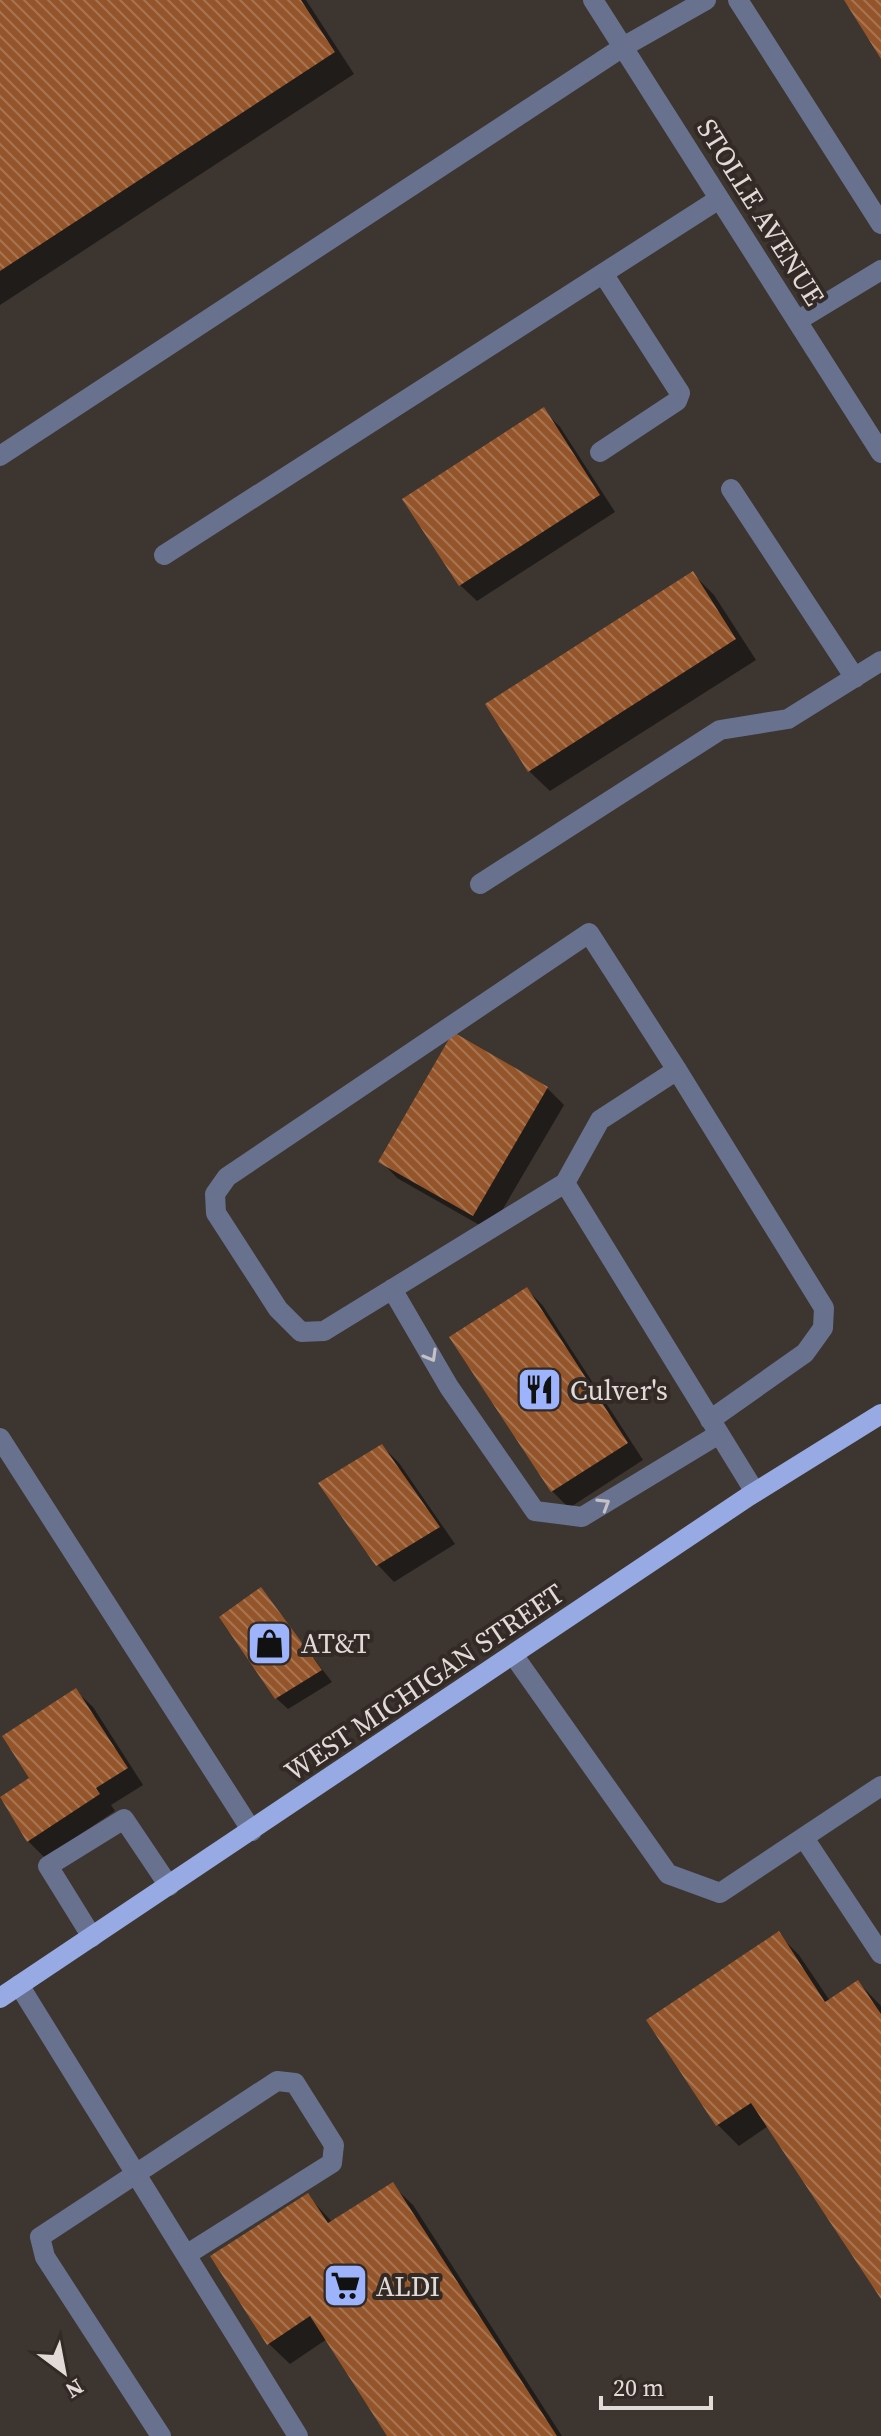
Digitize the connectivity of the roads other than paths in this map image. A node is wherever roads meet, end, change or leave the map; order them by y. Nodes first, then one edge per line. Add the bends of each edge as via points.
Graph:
1 (593, 0) edge
2 (706, 0) edge
3 (738, 0) edge
4 (623, 47) junction
5 (719, 199) junction
6 (881, 224) edge
7 (881, 270) edge
8 (604, 275) junction
9 (797, 321) junction
10 (600, 452) dead end
11 (881, 453) edge
12 (0, 456) edge
13 (731, 489) dead end
14 (164, 555) dead end
15 (881, 661) edge
16 (855, 678) junction
17 (480, 884) dead end
18 (677, 1070) junction
19 (565, 1183) junction
20 (392, 1289) junction
21 (881, 1414) edge
22 (714, 1427) junction
23 (0, 1438) edge
24 (755, 1492) junction
25 (514, 1656) junction
26 (881, 1786) edge
27 (252, 1831) junction
28 (804, 1838) junction
29 (169, 1886) junction
30 (92, 1937) junction
31 (881, 1954) edge
32 (19, 1985) junction
33 (0, 1998) edge
34 (136, 2173) junction
35 (186, 2255) junction
36 (161, 2436) edge
37 (298, 2436) edge

1 - 4 street, STOLLE AVENUE
2 - 4 street
3 - 6 street
4 - 5 street, STOLLE AVENUE
4 - 12 street
5 - 8 street
5 - 9 street, STOLLE AVENUE
7 - 9 street
8 - 10 street via 680,393 677,401
8 - 14 street
9 - 11 street, STOLLE AVENUE
13 - 16 street
15 - 16 street
16 - 17 street via 788,719 720,730
18 - 19 street via 600,1120
18 - 20 street via 589,933 227,1177 215,1194 216,1213 278,1309 301,1332 324,1331
18 - 22 street via 824,1308 823,1328 805,1353
19 - 20 street
19 - 22 street
20 -> 22 street via 449,1387 535,1511 582,1517
21 - 24 main road, WEST MICHIGAN STREET
22 - 24 street
23 - 27 street
24 - 25 main road, WEST MICHIGAN STREET
25 - 27 main road, WEST MICHIGAN STREET
25 - 28 street via 668,1874 720,1893
26 - 28 street
27 - 29 main road, WEST MICHIGAN STREET
28 - 31 street
29 - 30 main road, WEST MICHIGAN STREET
29 - 30 street via 124,1819 48,1866
30 - 32 main road, WEST MICHIGAN STREET
32 - 33 main road, WEST MICHIGAN STREET
32 - 34 street
34 - 35 street
34 - 35 street via 277,2081 295,2083 334,2145 332,2163
34 - 36 street via 40,2237 45,2257
35 - 37 street

